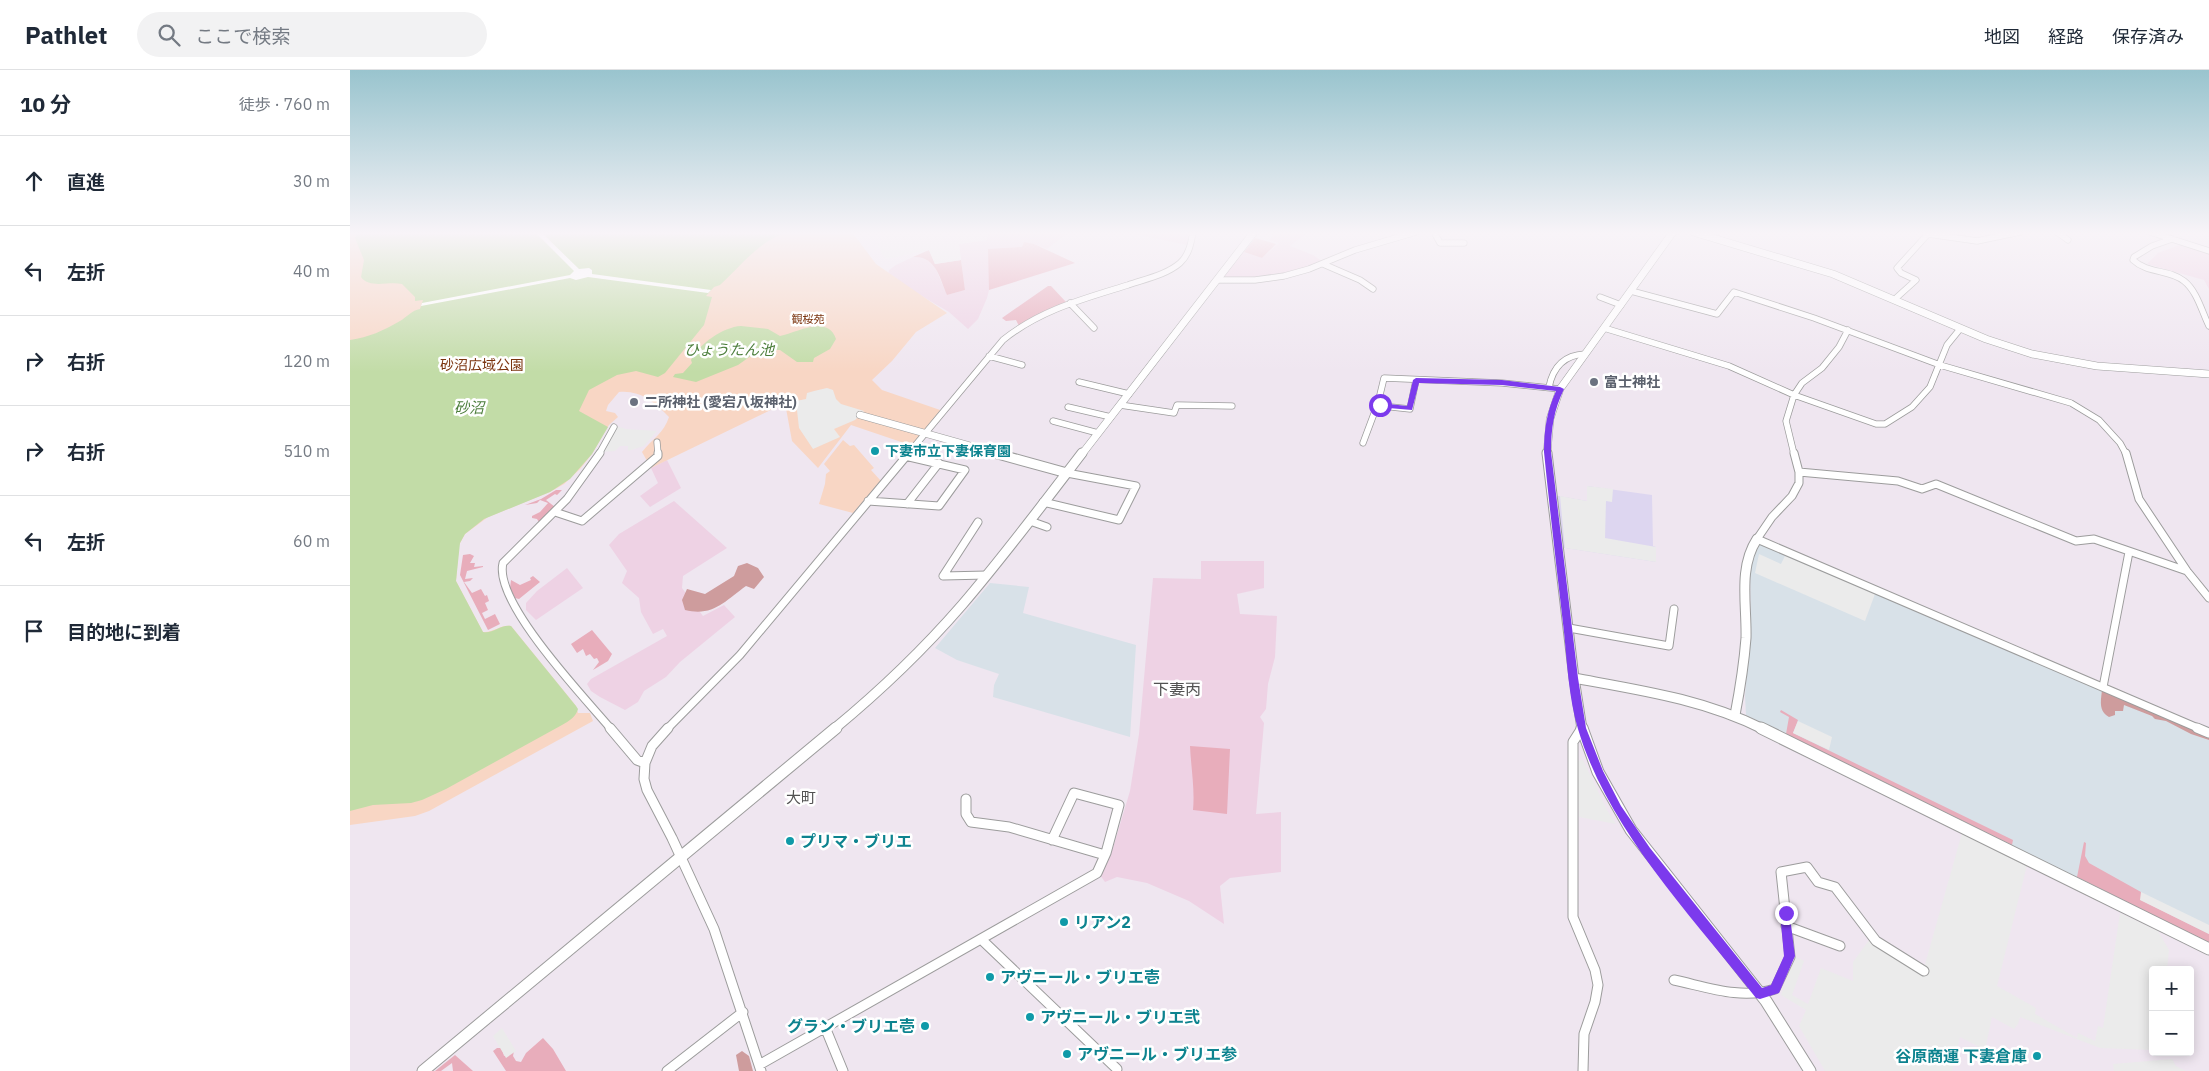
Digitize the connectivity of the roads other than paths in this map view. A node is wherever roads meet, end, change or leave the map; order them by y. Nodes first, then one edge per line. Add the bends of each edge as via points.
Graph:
1 (1147, 279) edge
2 (1273, 279) edge
3 (1357, 279) edge
4 (1640, 279) edge
5 (1845, 279) edge
6 (1913, 279) edge
7 (2179, 279) edge
8 (1218, 280) joint
9 (1373, 289) dead end
10 (1631, 291) junction
11 (1600, 297) dead end
12 (1895, 300) junction
13 (1070, 303) junction
14 (1621, 304) junction
15 (2209, 326) edge
16 (1094, 328) dead end
17 (1604, 328) junction
18 (1960, 329) junction
19 (1848, 330) junction
20 (1585, 354) junction
21 (988, 356) junction
22 (1022, 365) dead end
23 (1940, 365) junction
24 (2209, 374) edge
25 (1416, 380) junction
26 (1078, 382) dead end
27 (1548, 387) junction
28 (1560, 389) junction
29 (1129, 394) junction
30 (1794, 395) junction
31 (1378, 403) junction
32 (1120, 405) junction
33 (1232, 406) dead end
34 (1068, 407) dead end
35 (860, 415) dead end
36 (1110, 417) junction
37 (1053, 420) dead end
38 (614, 427) dead end
39 (1098, 433) junction
40 (923, 434) junction
41 (657, 442) dead end
42 (1363, 443) dead end
43 (905, 456) junction
44 (939, 463) junction
45 (1799, 472) junction
46 (1067, 473) junction
47 (868, 501) junction
48 (1043, 502) junction
49 (908, 504) junction
50 (555, 512) junction
51 (1030, 521) junction
52 (978, 522) dead end
53 (1047, 527) dead end
54 (1757, 539) junction
55 (2129, 552) junction
56 (2187, 571) junction
57 (987, 575) junction
58 (2209, 598) edge
59 (1674, 609) dead end
60 (1569, 628) junction
61 (1574, 678) junction
62 (2103, 688) junction
63 (1735, 715) junction
64 (1582, 728) junction
65 (2209, 734) edge
66 (645, 763) junction
67 (966, 799) dead end
68 (1052, 840) junction
69 (1105, 855) junction
70 (680, 856) junction
71 (1786, 926) junction
72 (982, 940) junction
73 (1840, 946) dead end
74 (2209, 949) edge
75 (1924, 971) dead end
76 (1674, 980) dead end
77 (1760, 994) junction
78 (743, 1012) junction
79 (825, 1027) junction
80 (760, 1068) edge
81 (1117, 1069) dead end
82 (423, 1071) edge
83 (667, 1071) edge
84 (843, 1071) edge
85 (1584, 1071) edge
86 (1810, 1071) edge

1 - 13 street
2 - 8 street
3 - 9 street
4 - 10 street
5 - 12 street
6 - 12 street via 1916,280
7 - 15 street via 2189,286
8 - 29 street
10 - 14 street
10 - 19 street via 1717,314 1734,292
11 - 14 street
12 - 18 street
13 - 16 street
13 - 21 street via 1014,330
14 - 17 street
17 - 20 street
17 - 30 street via 1729,366
18 - 23 street via 1947,345
18 - 24 street via 2024,352 2076,364
19 - 23 street
19 - 30 street via 1828,361 1802,383
20 - 27 street via 1561,361 1552,372
20 - 28 street
21 - 22 street
21 - 40 street
23 - 30 street via 1930,387 1912,407 1886,424 1876,424
23 - 56 street via 2070,403 2098,420 2120,443 2127,455 2139,499
25 - 27 street via 1502,382
25 - 31 street via 1384,378
25 - 31 street via 1410,409
26 - 29 street
27 - 28 street
28 - 60 street via 1551,409 1547,452
29 - 32 street
30 - 45 street via 1786,421
31 - 42 street
32 - 33 street via 1170,413 1175,413 1177,405
32 - 36 street
34 - 36 street
35 - 40 street
36 - 39 street
37 - 39 street
38 - 50 street via 578,485
39 - 46 street
40 - 43 street
40 - 46 street
41 - 50 street via 658,456 582,521
43 - 44 street
43 - 47 street
44 - 49 street
44 - 49 street via 965,470 939,506
45 - 54 street via 1796,489
45 - 55 street via 1898,481 1922,489 1936,484 2076,540 2094,539
46 - 48 street
46 - 48 street via 1136,486 1119,520
47 - 49 street
47 - 66 street via 740,655 660,736
48 - 51 street
50 - 66 street via 506,560 500,573 516,610 528,628 633,756
51 - 53 street
51 - 57 street
52 - 57 street via 943,576
54 - 62 street
54 - 63 street via 1751,548 1747,566 1746,629
55 - 56 street
55 - 62 street
56 - 58 street
57 - 70 street via 951,619 892,680
59 - 60 street via 1669,646
60 - 61 street
61 - 63 street via 1669,695
61 - 64 street
62 - 65 street
63 - 74 street
64 - 77 street via 1607,790 1631,830
64 - 85 street via 1573,742 1573,917 1598,978 1595,1004 1584,1036
66 - 70 street via 647,790
67 - 68 street via 964,811 971,822 1009,827
68 - 69 street
68 - 69 street via 1074,793 1097,798 1120,805
69 - 72 street via 1097,873
70 - 78 street via 714,929
70 - 82 street
71 - 73 street
71 - 75 street via 1781,872 1807,866 1822,886 1835,887 1876,941
71 - 77 street via 1790,956 1775,989
72 - 79 street
72 - 81 street
76 - 77 street via 1737,994
77 - 86 street
78 - 80 street
78 - 83 street
79 - 80 street
79 - 84 street

